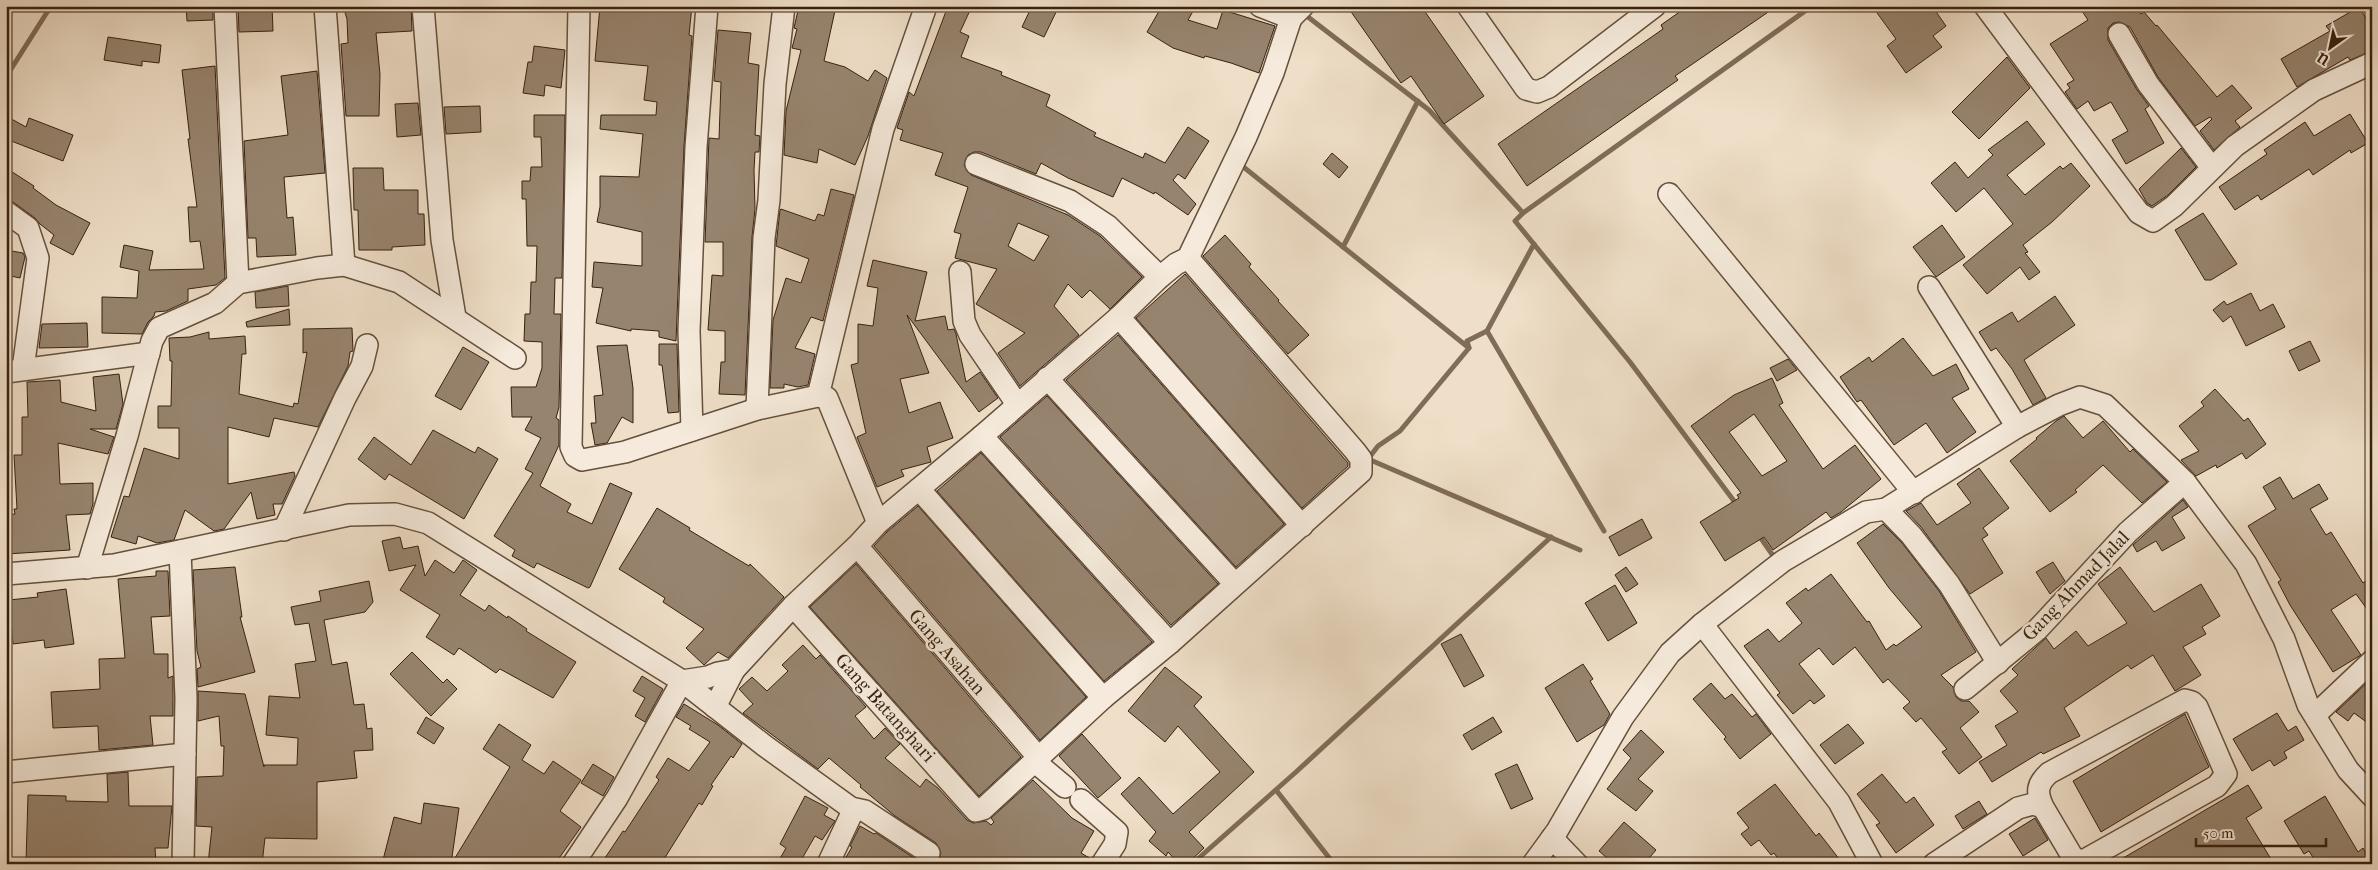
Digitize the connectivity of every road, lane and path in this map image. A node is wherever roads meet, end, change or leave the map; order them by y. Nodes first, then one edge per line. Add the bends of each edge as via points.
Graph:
1 (225, 6) edge
2 (325, 6) edge
3 (423, 6) edge
4 (579, 6) edge
5 (707, 6) edge
6 (784, 6) edge
7 (926, 6) edge
8 (1260, 6) edge
9 (1468, 6) edge
10 (1655, 6) edge
11 (1985, 6) edge
12 (1297, 12) edge
13 (2119, 34) dead end
14 (2372, 63) edge
15 (976, 164) dead end
16 (2212, 168) junction
17 (1670, 194) dead end
18 (6, 212) edge
19 (1188, 258) junction
20 (344, 265) junction
21 (960, 272) dead end
22 (1160, 277) junction
23 (238, 283) junction
24 (1930, 286) dead end
25 (455, 317) junction
26 (1119, 317) junction
27 (367, 345) dead end
28 (149, 354) junction
29 (514, 358) dead end
30 (15, 370) edge
31 (1047, 378) junction
32 (818, 396) junction
33 (1017, 404) junction
34 (757, 409) junction
35 (2017, 427) junction
36 (692, 430) junction
37 (982, 436) junction
38 (2185, 482) junction
39 (919, 489) junction
40 (1914, 493) junction
41 (1886, 509) junction
42 (878, 523) junction
43 (1302, 526) junction
44 (284, 530) junction
45 (857, 546) junction
46 (180, 551) junction
47 (87, 568) junction
48 (6, 574) edge
49 (1234, 584) junction
50 (794, 606) junction
51 (1702, 624) junction
52 (1170, 644) junction
53 (2372, 661) edge
54 (1998, 663) junction
55 (734, 670) junction
56 (682, 681) junction
57 (1965, 689) dead end
58 (1102, 698) junction
59 (715, 707) junction
60 (2315, 715) junction
61 (185, 754) junction
62 (1036, 759) junction
63 (6, 772) edge
64 (2372, 796) edge
65 (2043, 807) junction
66 (851, 808) junction
67 (1552, 838) junction
68 (929, 853) dead end
69 (182, 864) edge
70 (573, 864) edge
71 (828, 864) edge
72 (1102, 864) edge
73 (1533, 864) edge
74 (1577, 864) edge
75 (1872, 864) edge
76 (1934, 864) edge

1 - 23 street
2 - 20 street
3 - 25 street via 442,240
4 - 36 street via 571,447 575,456 582,460 625,452
5 - 36 street via 696,148 689,330
6 - 34 street via 763,247
7 - 32 street via 883,129
8 - 12 street
9 - 10 street via 1526,89 1537,92 1549,88
11 - 16 street via 2139,213 2153,221 2161,217
12 - 19 street via 1250,129
13 - 16 street via 2148,84
14 - 16 street via 2314,90 2235,146
15 - 22 street via 1070,201 1108,226
17 - 40 street
18 - 30 street via 28,228 38,258
19 - 22 street
19 - 43 street via 1361,459 1361,472
20 - 23 street
20 - 25 street via 399,282
21 - 33 street via 964,321 970,335
22 - 26 street
23 - 28 street via 215,303 159,328
24 - 35 street
25 - 29 street
26 - 31 street
26 - 43 street
27 - 44 street via 362,366
28 - 30 street
28 - 47 street
31 - 33 street
31 - 49 street
32 - 34 street
32 - 42 street via 827,398 831,404
33 - 37 street
34 - 36 street
35 - 38 street via 2080,397 2105,405
35 - 40 street
37 - 39 street
37 - 52 street
38 - 54 street, Gang Ahmad Jalal via 2128,532 2037,630
38 - 60 street via 2246,564 2284,639 2308,705
39 - 42 street
39 - 58 street
40 - 41 street
41 - 51 street via 1866,512 1783,561
41 - 54 street via 1949,584
42 - 45 street
43 - 49 street
44 - 46 street
44 - 56 street via 349,514 396,514 428,523
45 - 50 street
45 - 62 street, Gang Asahan
46 - 47 street
46 - 61 street
47 - 48 street
49 - 52 street
50 - 55 street
50 - 62 street, Gang Batanghari via 976,811 983,809
51 - 67 street via 1670,653 1623,717
51 - 75 street via 1839,802
52 - 58 street
53 - 60 street
54 - 57 street, Gang Ahmad Jalal
55 - 56 street
55 - 59 street
56 - 59 street
56 - 70 street via 617,798
58 - 62 street
59 - 66 street
60 - 64 street via 2348,770
61 - 63 street
61 - 69 street
62 - 72 street, Gang Asahan via 1117,832 1115,844
65 - 65 street via 2072,856 2079,862 2217,786 2226,774 2197,707 2185,700 2049,773 2040,781 2037,794
65 - 76 street via 2033,804 2018,808
66 - 68 street via 864,811
66 - 71 street via 851,815
67 - 73 street
67 - 74 street

